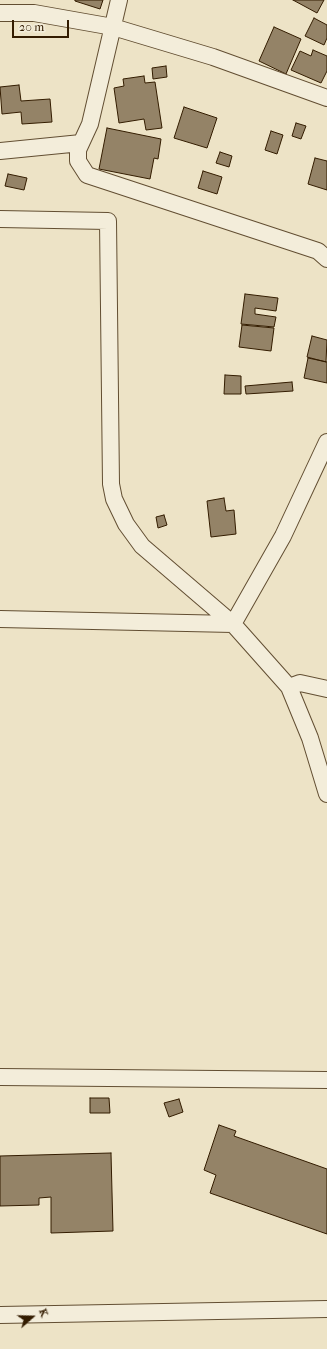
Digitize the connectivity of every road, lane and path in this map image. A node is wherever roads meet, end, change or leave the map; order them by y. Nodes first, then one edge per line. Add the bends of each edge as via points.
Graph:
1 (119, 0) edge
2 (0, 13) edge
3 (113, 27) junction
4 (327, 98) edge
5 (81, 143) junction
6 (0, 151) edge
7 (0, 219) edge
8 (327, 259) edge
9 (327, 442) edge
10 (0, 619) edge
11 (233, 624) junction
12 (289, 688) junction
13 (327, 690) edge
14 (327, 794) edge
15 (0, 1077) edge
16 (327, 1080) edge
17 (327, 1309) edge
18 (0, 1315) edge

1 - 3 street
2 - 3 street via 34,13
3 - 4 street via 213,57
3 - 5 street via 90,124
5 - 6 street
5 - 8 street via 78,161 87,175 318,251
7 - 11 street via 108,221 110,484 114,499 126,524 142,546
9 - 11 street via 283,536
10 - 11 street
11 - 12 street
12 - 13 street via 300,683
12 - 14 street via 310,738
15 - 16 street
17 - 18 street

